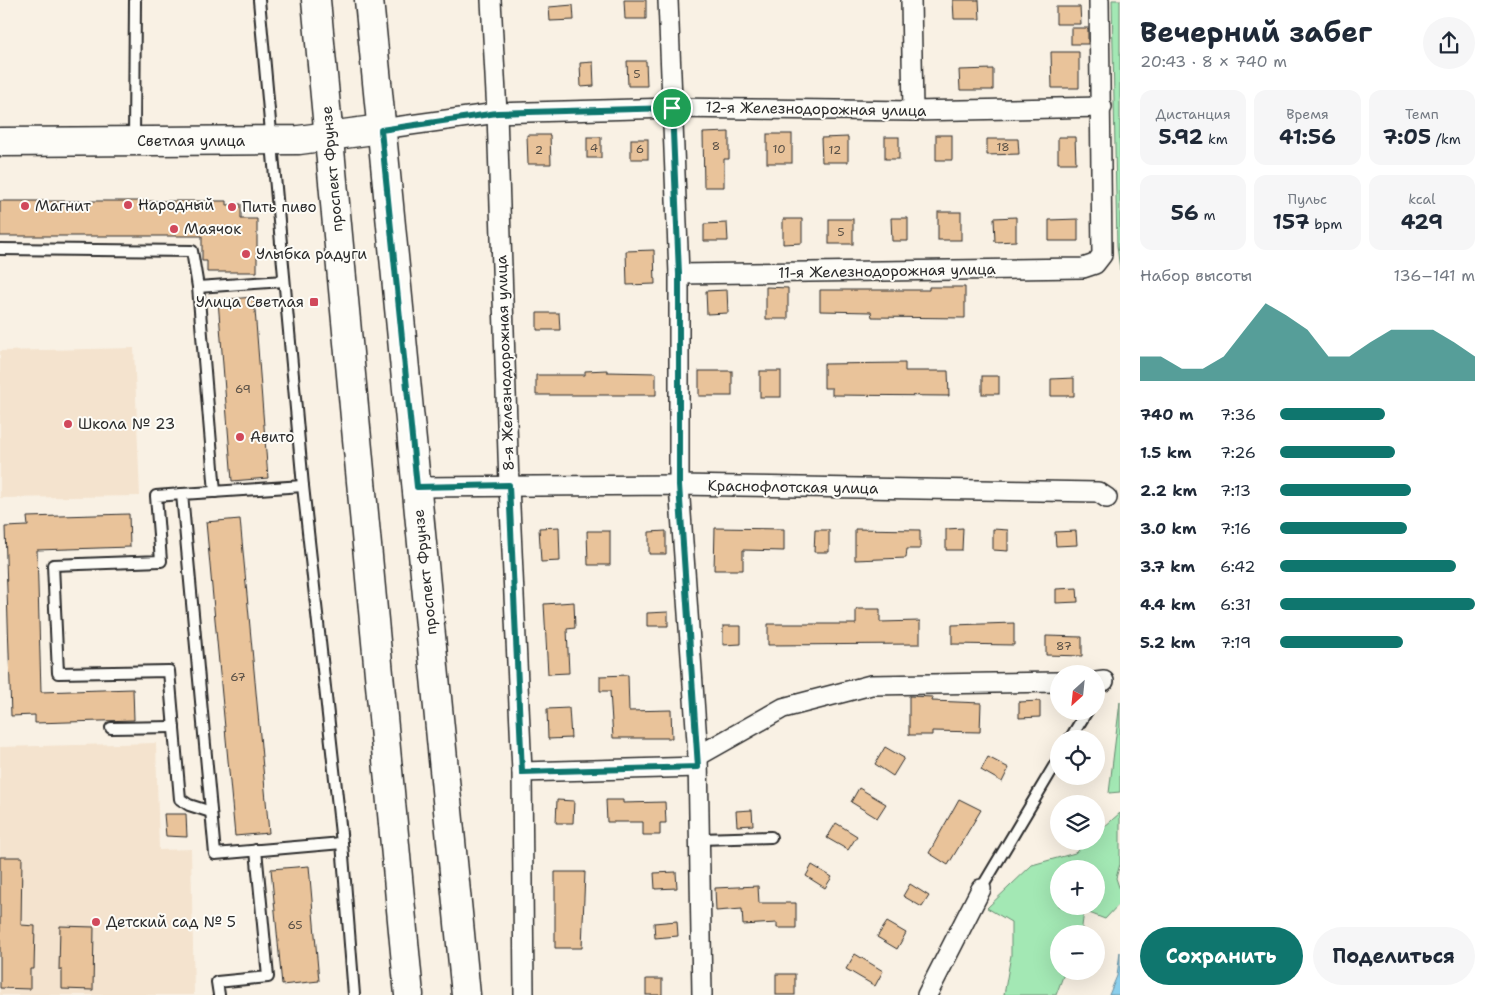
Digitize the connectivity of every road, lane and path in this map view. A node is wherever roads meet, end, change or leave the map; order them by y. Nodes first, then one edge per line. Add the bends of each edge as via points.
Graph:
1 (135, 0) edge
2 (259, 0) edge
3 (316, 0) edge
4 (369, 0) edge
5 (491, 0) edge
6 (668, 0) edge
7 (911, 0) edge
8 (1100, 0) edge
9 (1102, 107) junction
10 (672, 108) junction
11 (913, 111) junction
12 (497, 113) junction
13 (381, 130) junction
14 (329, 136) junction
15 (272, 140) junction
16 (134, 141) junction
17 (0, 142) edge
18 (0, 249) edge
19 (679, 274) junction
20 (284, 281) junction
21 (198, 287) junction
22 (509, 485) junction
23 (679, 485) junction
24 (303, 486) junction
25 (417, 487) junction
26 (214, 492) junction
27 (182, 494) junction
28 (1107, 498) dead end
29 (1050, 682) edge
30 (174, 727) junction
31 (111, 728) dead end
32 (698, 761) junction
33 (522, 772) junction
34 (1050, 773) edge
35 (211, 812) junction
36 (771, 837) dead end
37 (699, 839) junction
38 (342, 843) junction
39 (256, 850) junction
40 (981, 889) joint
41 (219, 995) edge
42 (354, 995) edge
43 (409, 995) edge
44 (466, 995) edge
45 (524, 995) edge
46 (702, 995) edge
47 (927, 995) edge

1 - 16 lane
2 - 15 lane
3 - 14 main road, проспект Фрунзе
4 - 13 main road, проспект Фрунзе
5 - 12 street, 8-я Железнодорожная улица
6 - 10 street
7 - 11 street
8 - 9 street
9 - 11 street, 12-я Железнодорожная улица
9 - 19 street, 11-я Железнодорожная улица via 1102,255 1095,264 1083,268
10 - 11 street, 12-я Железнодорожная улица
10 - 12 street, 12-я Железнодорожная улица
10 - 19 street
12 - 13 street, 12-я Железнодорожная улица
12 - 22 street, 8-я Железнодорожная улица
13 - 14 main road, Светлая улица
13 - 25 main road, проспект Фрунзе
14 - 15 main road, Светлая улица
14 - 43 main road, проспект Фрунзе
15 - 16 main road, Светлая улица
15 - 20 lane
16 - 17 main road, Светлая улица
18 - 21 lane via 192,251
19 - 23 street
20 - 21 lane
20 - 24 lane
21 - 26 lane
22 - 23 street, Краснофлотская улица
22 - 25 street, Краснофлотская улица
22 - 33 street, 8-я Железнодорожная улица
23 - 28 street, Краснофлотская улица via 1098,492
23 - 32 street
24 - 26 lane
24 - 38 lane
25 - 44 main road, проспект Фрунзе
26 - 27 lane
27 - 30 lane via 156,496 161,561 53,565 58,673 169,671
27 - 35 lane
29 - 32 street via 871,684 783,708
30 - 31 lane
30 - 35 lane via 180,799
32 - 33 street
32 - 37 street
33 - 45 street, 8-я Железнодорожная улица
34 - 40 lane
35 - 39 lane via 215,854
36 - 37 lane
37 - 46 street
38 - 39 lane
38 - 42 lane
39 - 41 lane via 268,977 217,982
40 - 47 street

